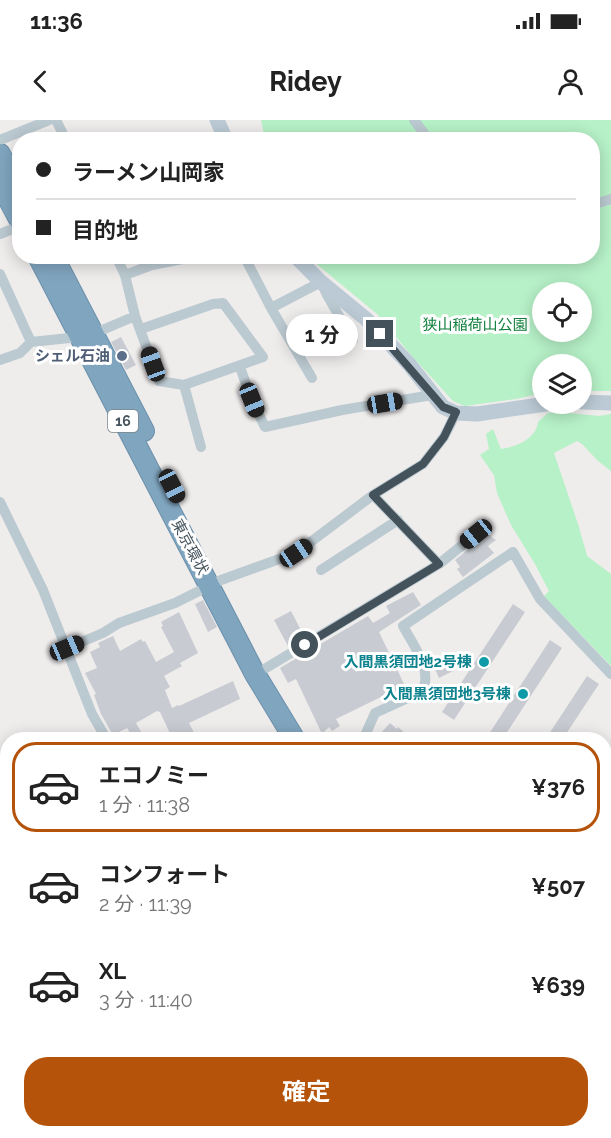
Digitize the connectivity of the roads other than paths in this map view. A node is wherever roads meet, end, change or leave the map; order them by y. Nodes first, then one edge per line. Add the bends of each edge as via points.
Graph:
1 (50, 120) edge
2 (20, 132) edge
3 (0, 154) edge
4 (12, 177) edge
5 (0, 183) edge
6 (12, 206) edge
7 (54, 264) edge
8 (120, 264) edge
9 (157, 264) edge
10 (248, 264) edge
11 (303, 264) edge
12 (0, 274) edge
13 (125, 275) junction
14 (321, 282) junction
15 (271, 308) junction
16 (135, 316) junction
17 (141, 329) junction
18 (86, 335) junction
19 (353, 340) dead end
20 (31, 342) junction
21 (0, 360) edge
22 (240, 367) junction
23 (312, 378) dead end
24 (184, 385) junction
25 (432, 395) junction
26 (592, 402) edge
27 (611, 403) edge
28 (532, 406) edge
29 (456, 412) junction
30 (201, 447) dead end
31 (373, 495) junction
32 (0, 502) edge
33 (4, 518) edge
34 (398, 520) junction
35 (476, 534) dead end
36 (439, 564) junction
37 (321, 570) dead end
38 (215, 582) junction
39 (67, 648) junction
40 (266, 668) junction
41 (611, 674) edge
42 (102, 732) edge
43 (290, 732) edge
44 (304, 732) edge
45 (367, 732) edge

1 - 2 street
3 - 4 highway
5 - 6 highway
7 - 18 highway, 東京環状 / 16
8 - 13 street
9 - 13 street
10 - 15 street
11 - 14 street
12 - 20 street
13 - 16 street
14 - 15 street
14 - 19 street
14 - 25 street via 366,319
15 - 23 street
16 - 17 street
16 - 18 street
17 - 22 street via 223,303 263,357
17 - 24 street via 159,381
18 - 20 street
18 - 38 highway, 東京環状 / 16
20 - 21 street via 20,353
22 - 24 street
22 - 25 street via 265,427
24 - 30 street
25 - 29 street via 443,407
26 - 27 street
28 - 29 street via 477,414
29 - 31 street via 444,437 423,464
31 - 34 street
31 - 38 street via 296,553
32 - 33 street
33 - 39 street via 43,590
34 - 36 street
34 - 37 street
35 - 36 street
36 - 40 street
38 - 39 street
38 - 40 highway, 東京環状 / 16
38 - 43 highway, 東京環状 / 16 via 255,674
39 - 42 street
40 - 44 highway, 東京環状 / 16
41 - 45 street via 540,599 513,552 403,626 421,660 426,677 424,687 421,692 375,713

